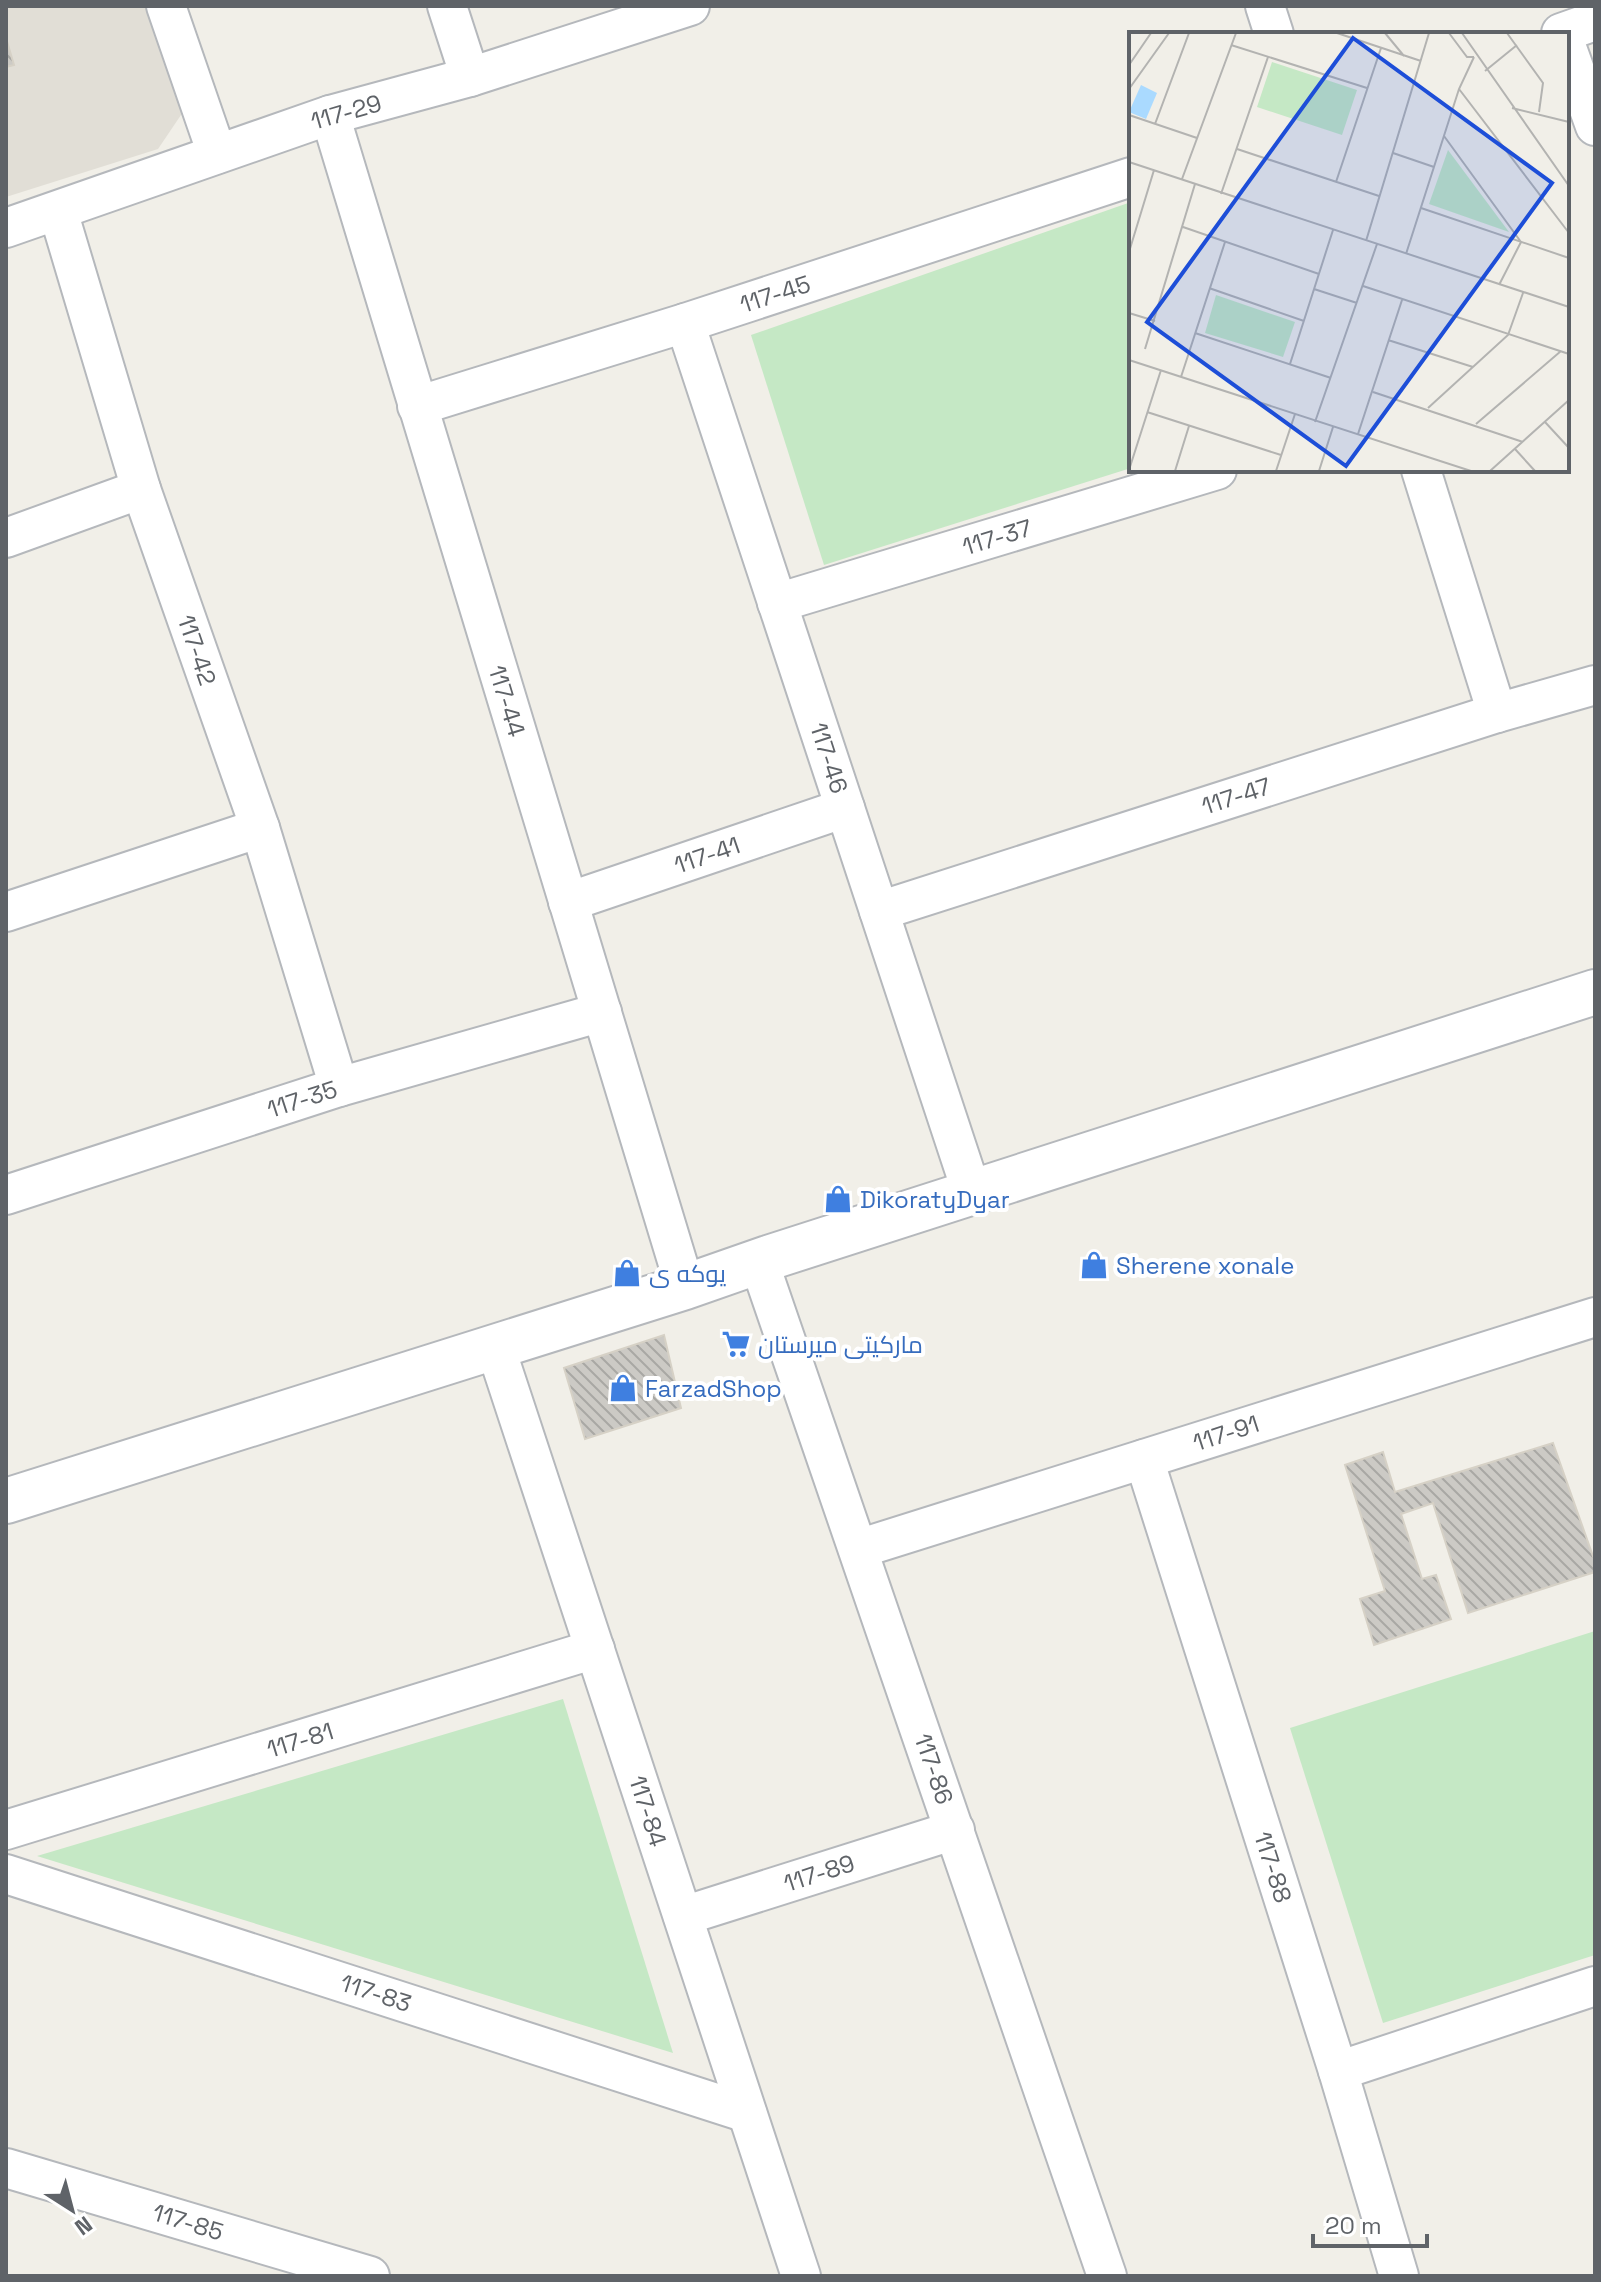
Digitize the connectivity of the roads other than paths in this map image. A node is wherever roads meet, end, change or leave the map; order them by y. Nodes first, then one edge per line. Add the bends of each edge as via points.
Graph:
1 (166, 6) edge
2 (447, 6) edge
3 (690, 6) edge
4 (1265, 6) edge
5 (1273, 32) edge
6 (1569, 33) edge
7 (470, 77) junction
8 (330, 115) junction
9 (1595, 126) edge
10 (217, 154) junction
11 (1129, 178) edge
12 (58, 211) junction
13 (6, 228) edge
14 (685, 323) junction
15 (417, 406) junction
16 (1210, 472) edge
17 (1422, 472) edge
18 (141, 489) junction
19 (6, 538) edge
20 (777, 603) junction
21 (1595, 685) edge
22 (1497, 713) junction
23 (845, 808) junction
24 (260, 828) junction
25 (568, 902) junction
26 (879, 911) junction
27 (6, 912) edge
28 (1595, 992) edge
29 (602, 1012) junction
30 (339, 1087) junction
31 (972, 1193) junction
32 (6, 1195) edge
33 (759, 1262) junction
34 (685, 1287) junction
35 (1595, 1317) edge
36 (495, 1346) junction
37 (1144, 1459) junction
38 (6, 1501) edge
39 (858, 1549) junction
40 (595, 1649) junction
41 (6, 1830) edge
42 (955, 1830) junction
43 (6, 1874) edge
44 (683, 1916) junction
45 (1595, 1986) edge
46 (1338, 2071) junction
47 (747, 2113) junction
48 (6, 2168) edge
49 (370, 2276) edge
50 (801, 2276) edge
51 (1107, 2276) edge
52 (1399, 2276) edge

1 - 10 street
2 - 7 street
3 - 7 street, 117-29
4 - 5 street
6 - 9 street
7 - 8 street, 117-29
8 - 10 street, 117-29
8 - 15 street, 117-44
10 - 12 street, 117-29
11 - 14 street, 117-45
12 - 13 street, 117-29
12 - 18 street, 117-42
14 - 15 street, 117-45
14 - 20 street, 117-46
15 - 25 street, 117-44
16 - 20 street, 117-37
17 - 22 street
18 - 19 street
18 - 24 street, 117-42
20 - 23 street, 117-46
21 - 22 street, 117-47
22 - 26 street, 117-47
23 - 25 street, 117-41
23 - 26 street, 117-46
24 - 27 street
24 - 30 street, 117-42
25 - 29 street, 117-44
26 - 31 street, 117-46
28 - 31 street
29 - 30 street, 117-35
29 - 34 street, 117-44
30 - 32 street, 117-35
31 - 33 street
33 - 34 street
33 - 39 street, 117-86
34 - 36 street
35 - 37 street, 117-91
36 - 38 street
36 - 40 street, 117-84
37 - 39 street, 117-91
37 - 46 street, 117-88
39 - 42 street, 117-86
40 - 41 street, 117-81
40 - 44 street, 117-84
42 - 44 street, 117-89
42 - 51 street, 117-86
43 - 47 street, 117-83
44 - 47 street, 117-84
45 - 46 street
46 - 52 street, 117-88
47 - 50 street, 117-84
48 - 49 street, 117-85

